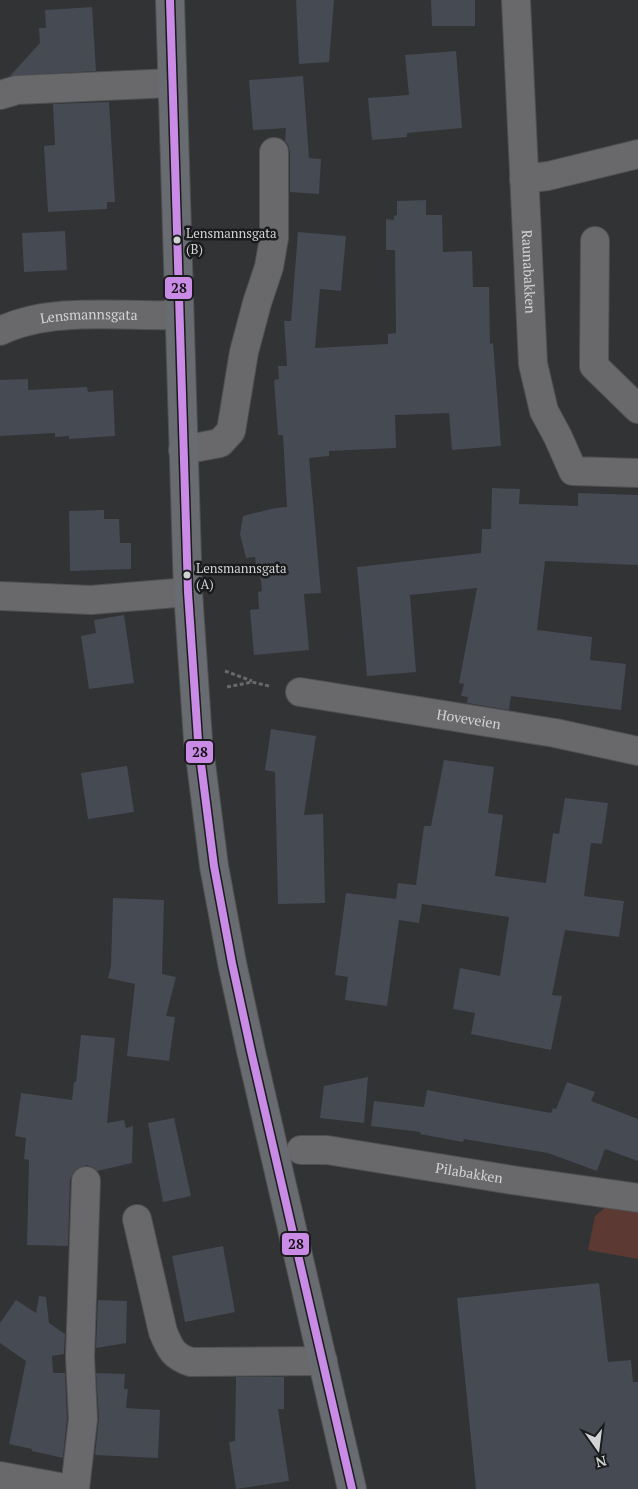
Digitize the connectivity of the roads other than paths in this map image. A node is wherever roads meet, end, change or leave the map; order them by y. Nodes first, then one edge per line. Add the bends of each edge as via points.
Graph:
1 (170, 0) edge
2 (516, 0) edge
3 (172, 84) junction
4 (0, 95) edge
5 (274, 152) dead end
6 (638, 154) edge
7 (524, 179) junction
8 (595, 241) dead end
9 (180, 315) junction
10 (0, 331) edge
11 (638, 409) edge
12 (183, 450) junction
13 (638, 473) edge
14 (188, 592) junction
15 (0, 596) edge
16 (300, 692) road end
17 (638, 751) edge
18 (301, 1150) dead end
19 (86, 1181) dead end
20 (638, 1198) edge
21 (137, 1220) dead end
22 (323, 1360) junction
23 (0, 1476) edge
24 (70, 1489) edge
25 (76, 1489) edge
26 (352, 1489) edge

1 - 3 main road
2 - 7 street, Raunabakken
3 - 4 street via 17,90
3 - 9 main road
5 - 12 street via 274,238 269,267 244,352 231,430 220,443
6 - 7 street
7 - 13 street, Raunabakken via 533,364 544,412 573,471
8 - 11 street via 594,366
9 - 10 street, Lensmannsgata via 60,315
9 - 12 main road
12 - 14 main road
14 - 15 street via 91,600
14 - 22 main road via 198,740 214,866 251,1052
16 - 17 street, Hoveveien via 555,733
18 - 20 street, Pilabakken via 327,1150
19 - 25 street via 80,1357 83,1419
21 - 22 street via 164,1332 170,1348 180,1359 191,1362
22 - 26 main road
23 - 24 street

